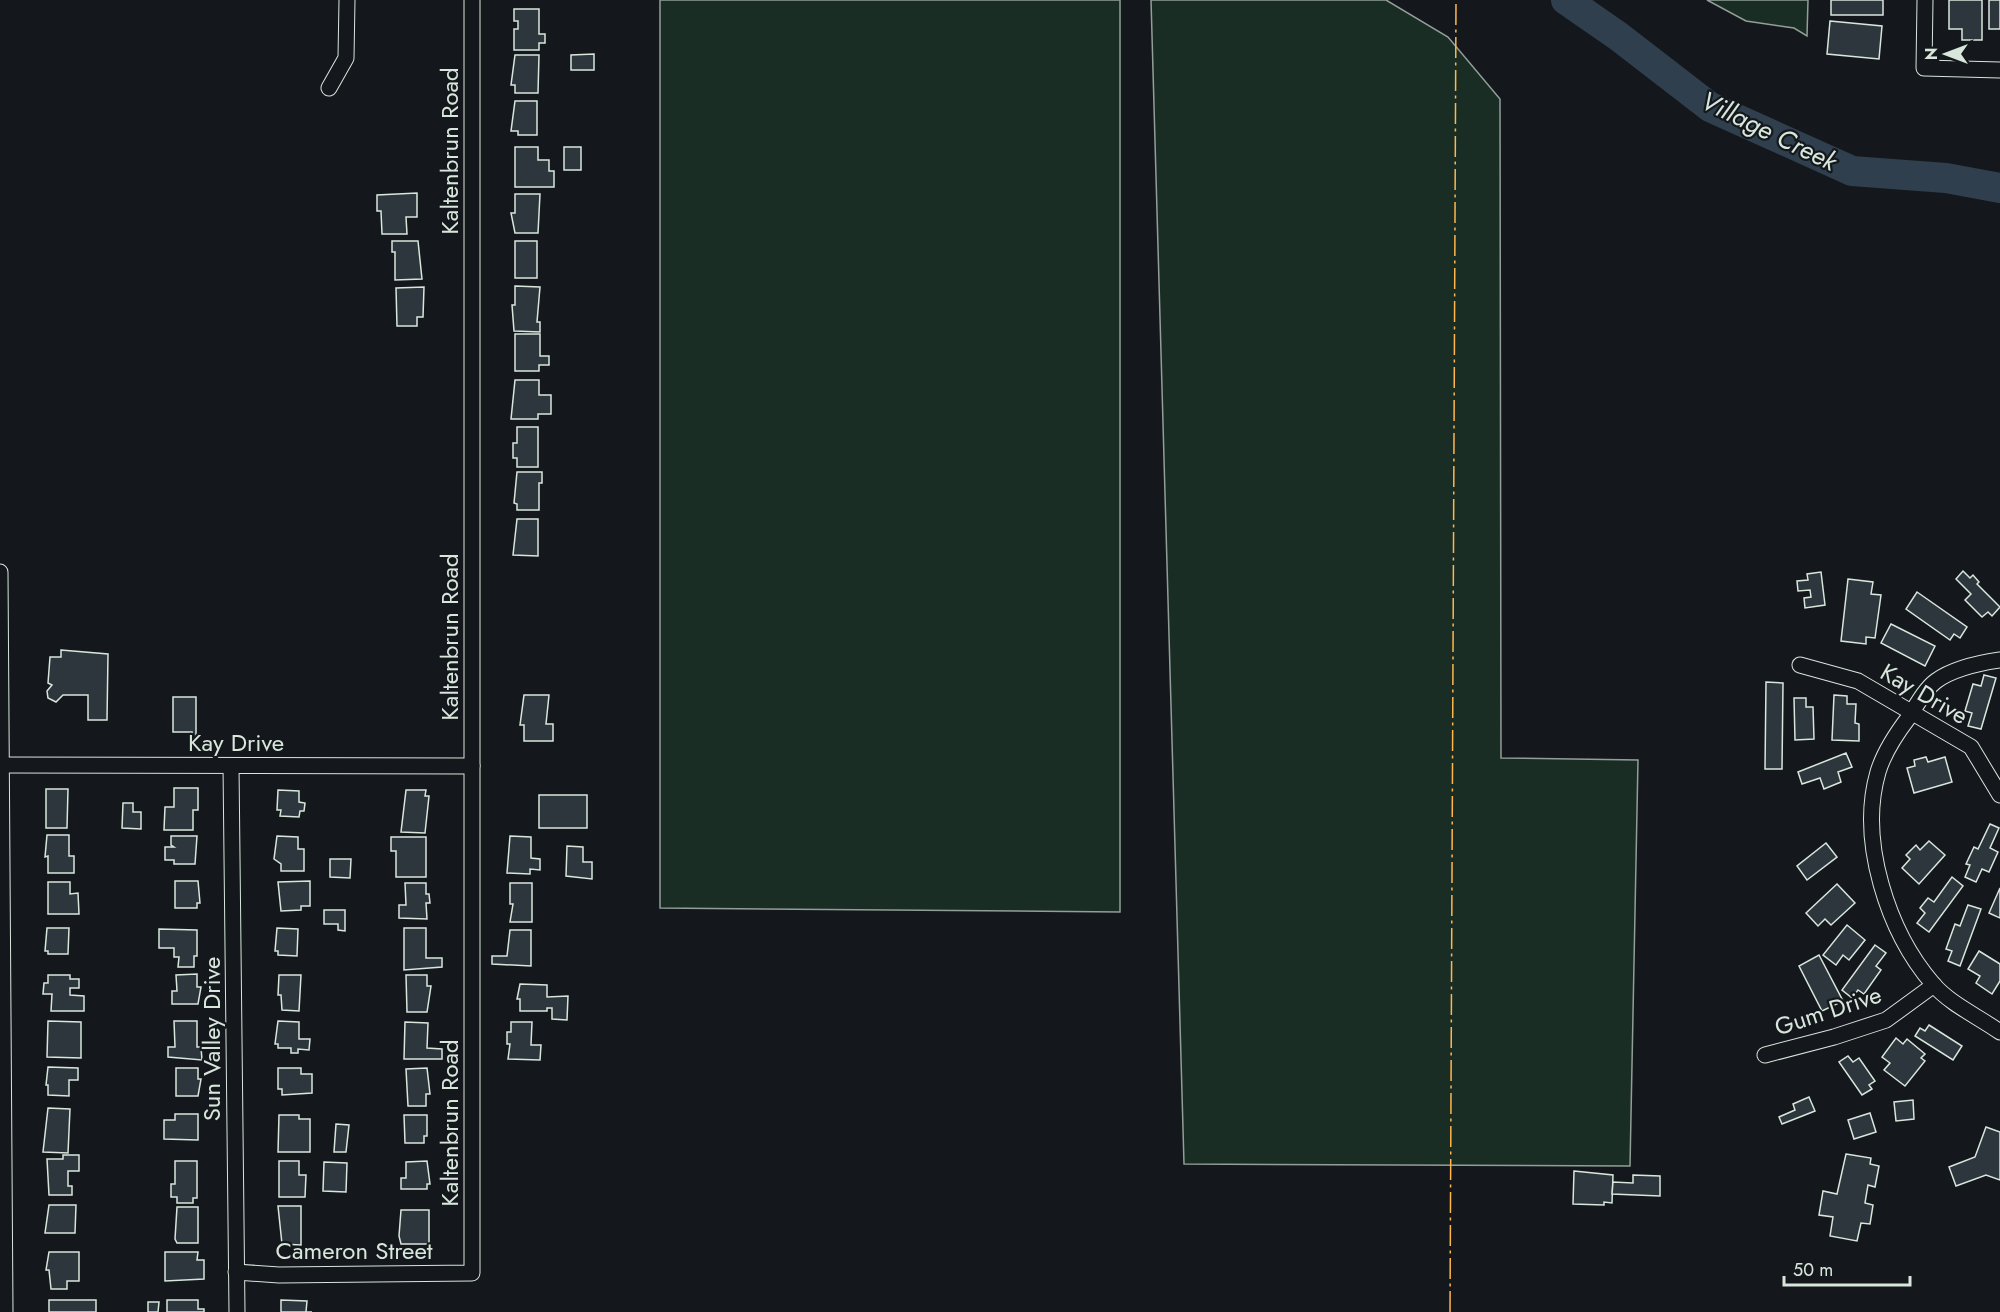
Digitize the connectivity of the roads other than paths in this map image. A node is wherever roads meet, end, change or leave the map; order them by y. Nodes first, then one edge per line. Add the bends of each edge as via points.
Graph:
1 (347, 0) edge
2 (472, 0) edge
3 (1925, 0) edge
4 (2000, 70) edge
5 (329, 88) dead end
6 (0, 572) edge
7 (2000, 660) edge
8 (1800, 665) dead end
9 (1911, 714) junction
10 (1, 765) edge
11 (231, 766) junction
12 (472, 766) junction
13 (2000, 795) edge
14 (1934, 985) junction
15 (2000, 1032) edge
16 (1765, 1055) dead end
17 (236, 1272) junction
18 (472, 1274) joint
19 (5, 1312) edge
20 (237, 1312) edge

1 - 5 street via 346,58
2 - 12 street, Kaltenbrun Road
3 - 4 street via 1923,68
6 - 10 street
7 - 9 street via 1973,664 1935,681
8 - 9 street, Kay Drive via 1858,681
9 - 13 street, Kay Drive via 1971,747
9 - 14 street via 1893,739 1878,772 1872,835 1881,888 1894,921
10 - 11 street, Kay Drive
10 - 19 street
11 - 12 street, Kay Drive
11 - 17 street, Sun Valley Drive
12 - 18 street, Kaltenbrun Road
14 - 15 street
14 - 16 street, Gum Drive via 1886,1020
17 - 18 street, Cameron Street
17 - 20 street, Sun Valley Drive

